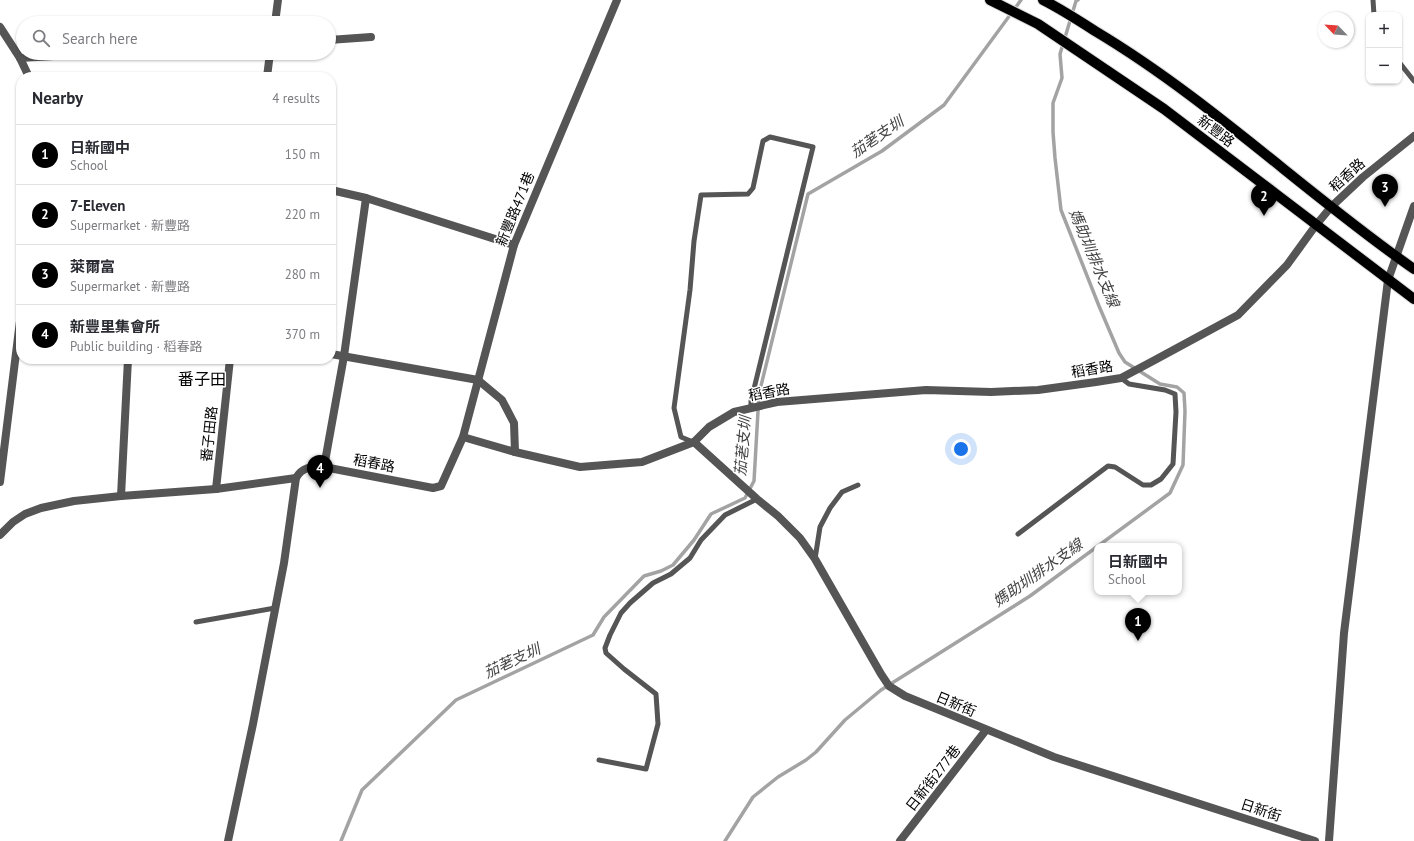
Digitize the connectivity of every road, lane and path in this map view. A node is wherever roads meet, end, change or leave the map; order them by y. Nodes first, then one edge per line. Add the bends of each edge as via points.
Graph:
1 (278, 0) edge
2 (617, 0) edge
3 (990, 0) edge
4 (1043, 0) edge
5 (1373, 0) edge
6 (1374, 12) edge
7 (276, 16) edge
8 (0, 27) edge
9 (372, 37) dead end
10 (336, 40) edge
11 (16, 52) edge
12 (21, 60) edge
13 (269, 60) edge
14 (1402, 66) edge
15 (27, 72) edge
16 (268, 72) edge
17 (1414, 81) edge
18 (1414, 136) edge
19 (336, 191) edge
20 (366, 198) junction
21 (1414, 206) edge
22 (1331, 207) junction
23 (1316, 225) junction
24 (514, 244) junction
25 (1397, 257) junction
26 (1414, 269) edge
27 (1388, 280) junction
28 (1414, 299) edge
29 (16, 353) edge
30 (336, 355) edge
31 (344, 356) junction
32 (128, 364) edge
33 (229, 364) edge
34 (1121, 378) junction
35 (478, 380) junction
36 (751, 408) junction
37 (463, 437) junction
38 (694, 442) junction
39 (515, 452) junction
40 (324, 467) junction
41 (296, 478) junction
42 (0, 482) edge
43 (858, 485) dead end
44 (216, 489) junction
45 (121, 496) junction
46 (757, 499) junction
47 (1018, 534) dead end
48 (0, 536) edge
49 (816, 559) junction
50 (275, 608) junction
51 (196, 622) dead end
52 (986, 730) junction
53 (599, 760) dead end
54 (228, 841) edge
55 (900, 841) edge
56 (1315, 841) edge
57 (1329, 841) edge

1 - 7 street
2 - 24 street, 新豐路471巷
3 - 23 main road, 新豐路 via 1038,24 1164,109
4 - 22 main road, 新豐路 via 1115,42 1178,86
5 - 6 lane
8 - 11 street
9 - 10 street
12 - 15 street
13 - 16 street
14 - 17 lane
18 - 22 street, 稻香路
19 - 20 street
20 - 24 street
20 - 31 street
21 - 25 street
22 - 23 street, 稻香路
22 - 25 main road, 新豐路
23 - 27 main road, 新豐路
23 - 34 street, 稻香路 via 1287,265 1238,315
24 - 35 street, 新豐路471巷
25 - 26 main road, 新豐路
25 - 27 street
27 - 28 main road, 新豐路
27 - 57 street via 1344,632
29 - 42 street
30 - 31 street
31 - 35 street
31 - 40 street
32 - 45 street
33 - 44 street, 番子田路
34 - 36 street, 稻香路 via 1038,390 926,390 777,402
34 - 47 lane via 1129,384 1174,394 1176,412 1173,464 1161,479 1151,485 1143,485 1116,467 1108,466
35 - 37 street, 新豐路471巷
35 - 39 street via 502,400 514,423
36 - 38 street, 稻香路 via 734,412 709,427
36 - 38 lane via 813,147 770,137 763,141 753,188 748,194 701,195 674,408 681,437
37 - 39 street
37 - 40 street, 稻春路 via 441,486 433,488
38 - 39 street via 642,462 580,467
38 - 46 street, 日新街
40 - 41 street, 稻春路 via 310,467 299,472
41 - 44 street, 稻春路
41 - 50 street
43 - 49 lane via 842,492 830,508 820,527
44 - 45 street, 稻春路
45 - 48 street, 稻春路 via 41,508 13,522
46 - 49 street, 日新街 via 800,538
46 - 53 lane via 725,515 701,540 690,558 671,574 653,583 621,613 610,634 606,652 656,694 658,724 646,769
49 - 52 street, 日新街 via 889,686 905,696
50 - 51 lane
50 - 54 street
52 - 55 street, 日新街277巷
52 - 56 street, 日新街 via 1054,757

